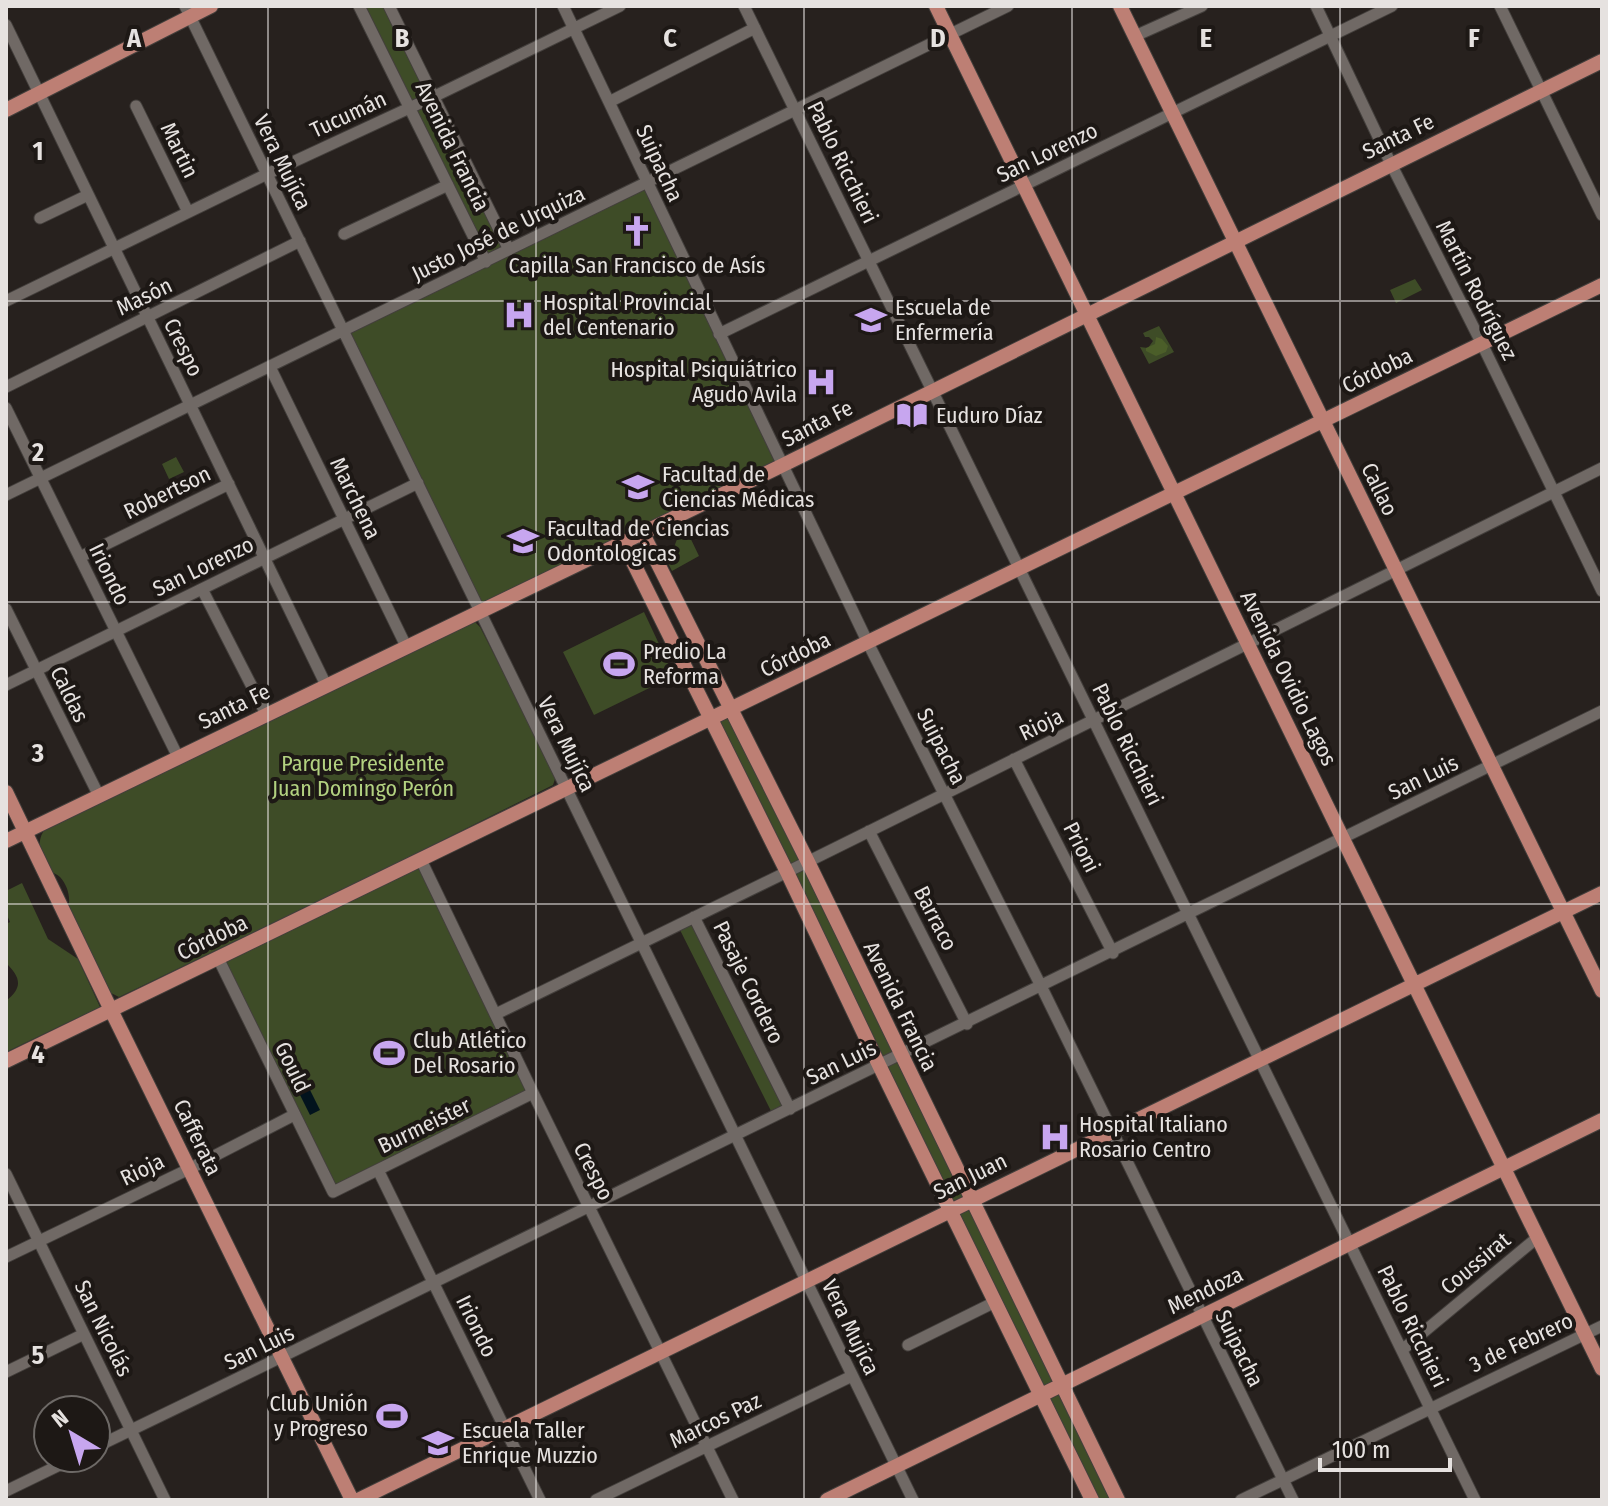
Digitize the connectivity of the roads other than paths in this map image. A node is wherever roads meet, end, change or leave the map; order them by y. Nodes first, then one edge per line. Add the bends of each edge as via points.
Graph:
1 (211, 6) edge
2 (359, 6) edge
3 (389, 6) edge
4 (563, 6) edge
5 (620, 6) edge
6 (744, 6) edge
7 (936, 6) edge
8 (1008, 6) edge
9 (1120, 6) edge
10 (1202, 6) edge
11 (1316, 6) edge
12 (1392, 6) edge
13 (1500, 6) edge
14 (188, 11) edge
15 (6, 25) edge
16 (574, 28) junction
17 (755, 28) junction
18 (950, 34) junction
19 (1135, 36) junction
20 (1331, 36) junction
21 (1602, 61) edge
22 (1541, 91) junction
23 (39, 93) junction
24 (433, 97) junction
25 (609, 102) junction
26 (136, 106) dead end
27 (410, 108) junction
28 (6, 110) edge
29 (795, 110) junction
30 (1172, 113) junction
31 (1391, 164) junction
32 (267, 174) junction
33 (647, 183) junction
34 (448, 185) junction
35 (1024, 185) junction
36 (88, 195) junction
37 (188, 212) junction
38 (1602, 215) edge
39 (40, 218) dead end
40 (344, 234) dead end
41 (1236, 240) junction
42 (300, 241) junction
43 (114, 248) junction
44 (509, 250) junction
45 (869, 260) junction
46 (486, 262) junction
47 (1602, 285) edge
48 (6, 301) edge
49 (1087, 314) junction
50 (147, 316) junction
51 (344, 332) junction
52 (719, 334) junction
53 (1482, 344) junction
54 (270, 367) junction
55 (6, 387) edge
56 (932, 390) junction
57 (191, 406) junction
58 (6, 408) edge
59 (1322, 421) junction
60 (783, 465) junction
61 (1602, 468) edge
62 (41, 478) junction
63 (418, 483) junction
64 (229, 484) junction
65 (1554, 492) junction
66 (1174, 494) junction
67 (6, 495) edge
68 (344, 519) junction
69 (642, 532) junction
70 (623, 542) junction
71 (80, 557) junction
72 (265, 558) junction
73 (1019, 569) junction
74 (1396, 570) junction
75 (202, 589) junction
76 (1602, 591) edge
77 (6, 609) edge
78 (480, 611) junction
79 (116, 631) junction
80 (868, 643) junction
81 (1248, 644) junction
82 (406, 646) junction
83 (37, 670) junction
84 (6, 685) edge
85 (326, 685) junction
86 (730, 710) junction
87 (1602, 711) edge
88 (266, 714) junction
89 (711, 719) junction
90 (1094, 720) junction
91 (178, 757) junction
92 (1014, 759) junction
93 (1492, 765) junction
94 (567, 789) junction
95 (6, 792) edge
96 (944, 794) junction
97 (99, 796) junction
98 (869, 831) junction
99 (25, 832) junction
100 (1343, 839) junction
101 (6, 841) edge
102 (421, 860) junction
103 (808, 862) junction
104 (787, 872) junction
105 (1602, 893) edge
106 (1563, 912) junction
107 (1189, 915) junction
108 (694, 917) junction
109 (641, 943) junction
110 (1113, 953) junction
111 (218, 958) junction
112 (1414, 984) junction
113 (1042, 988) junction
114 (1602, 989) edge
115 (111, 1010) junction
116 (496, 1014) junction
117 (967, 1024) junction
118 (901, 1055) junction
119 (1260, 1060) junction
120 (6, 1061) edge
121 (879, 1065) junction
122 (533, 1093) junction
123 (790, 1109) junction
124 (294, 1115) junction
125 (1602, 1120) edge
126 (1111, 1132) junction
127 (736, 1137) junction
128 (1504, 1168) junction
129 (189, 1169) junction
130 (378, 1170) junction
131 (6, 1174) edge
132 (333, 1192) joint
133 (972, 1200) junction
134 (590, 1207) junction
135 (951, 1211) junction
136 (1538, 1237) junction
137 (39, 1241) junction
138 (1350, 1244) junction
139 (6, 1257) edge
140 (806, 1281) junction
141 (435, 1284) junction
142 (995, 1302) junction
143 (1202, 1316) junction
144 (1602, 1326) edge
145 (84, 1334) junction
146 (1585, 1334) junction
147 (908, 1345) dead end
148 (1402, 1350) junction
149 (660, 1351) junction
150 (282, 1358) junction
151 (1602, 1369) edge
152 (6, 1372) edge
153 (852, 1376) junction
154 (1062, 1384) junction
155 (1040, 1395) junction
156 (1430, 1407) junction
157 (504, 1428) junction
158 (131, 1430) junction
159 (112, 1439) edge
160 (706, 1446) junction
161 (896, 1466) junction
162 (41, 1474) edge
163 (1283, 1480) junction
164 (6, 1491) edge
165 (165, 1500) edge
166 (355, 1500) edge
167 (540, 1500) edge
168 (596, 1500) edge
169 (733, 1500) edge
170 (827, 1500) edge
171 (913, 1500) edge
172 (1092, 1500) edge
173 (1118, 1500) edge
174 (1241, 1500) edge
175 (1293, 1500) edge
176 (1475, 1500) edge

1 - 14 main road
2 - 27 street, Avenida Francia
3 - 24 street, Avenida Francia
4 - 16 street, Suipacha
5 - 16 street, Tucumán
6 - 17 street, Pablo Ricchieri
7 - 18 main road, Avenida Ovidio Lagos
8 - 18 street, Justo José de Urquiza
9 - 19 main road, Callao
10 - 19 street
11 - 20 street, Martín Rodríguez
12 - 20 street, San Lorenzo
13 - 22 street
14 - 23 main road
14 - 32 street, Vera Mujíca
15 - 23 street, Crespo
16 - 24 street, Tucumán
16 - 25 street, Suipacha
17 - 25 street
17 - 29 street, Pablo Ricchieri
18 - 29 street, Justo José de Urquiza
18 - 35 main road, Avenida Ovidio Lagos
19 - 30 main road, Callao
20 - 30 street, San Lorenzo
20 - 31 street, Martín Rodríguez
21 - 22 main road, Santa Fe
22 - 31 main road, Santa Fe
22 - 38 street
23 - 28 main road
23 - 36 street, Crespo
24 - 27 street, Tucumán
24 - 44 street, Avenida Francia
25 - 33 street, Suipacha
26 - 37 street, Martin
27 - 32 street, Tucumán
27 - 34 street, Avenida Francia
29 - 33 street, Justo José de Urquiza
29 - 45 street, Pablo Ricchieri
30 - 35 street, San Lorenzo
30 - 41 main road, Callao
31 - 41 main road, Santa Fe
31 - 53 street, Martín Rodríguez
32 - 37 street, Tucumán
32 - 42 street, Vera Mujíca
33 - 44 street, Justo José de Urquiza
33 - 52 street, Suipacha
34 - 40 street
34 - 46 street, Avenida Francia
35 - 45 street, San Lorenzo
35 - 49 main road, Avenida Ovidio Lagos
36 - 39 street
36 - 43 street, Crespo
37 - 43 street, Tucumán
41 - 49 main road, Santa Fe
41 - 59 main road, Callao
42 - 50 street, Masón
42 - 51 street, Vera Mujíca
43 - 48 street, Tucumán
43 - 50 street, Crespo
44 - 46 street, Justo José de Urquiza
45 - 52 street, San Lorenzo
45 - 56 street, Pablo Ricchieri
46 - 51 street, Justo José de Urquiza
47 - 53 main road, Córdoba
49 - 56 main road, Santa Fe
49 - 66 main road, Avenida Ovidio Lagos
50 - 55 street, Masón
50 - 57 street, Crespo
51 - 54 street, Justo José de Urquiza
51 - 63 street, Vera Mujíca
52 - 60 street, Suipacha
53 - 59 main road, Córdoba
53 - 65 street, Martín Rodríguez
54 - 57 street, Justo José de Urquiza
54 - 68 street, Marchena
56 - 60 main road, Santa Fe
56 - 73 street, Pablo Ricchieri
57 - 62 street, Justo José de Urquiza
57 - 64 street, Crespo
58 - 62 street, Iriondo
59 - 66 main road, Córdoba
59 - 74 main road, Callao
60 - 69 main road, Santa Fe
60 - 80 street, Suipacha
61 - 65 street, Rioja
62 - 67 street, Justo José de Urquiza
62 - 71 street, Iriondo
63 - 68 street, San Lorenzo
63 - 78 street, Vera Mujíca
64 - 71 street, Robertson
64 - 72 street, Crespo
65 - 74 street, Rioja
65 - 76 street, Martín Rodríguez
66 - 73 main road, Córdoba
66 - 81 main road, Avenida Ovidio Lagos
68 - 72 street, San Lorenzo
68 - 82 street, Marchena
69 - 70 main road, Santa Fe
69 - 86 main road, Avenida Francia
70 - 78 main road, Santa Fe
70 - 89 main road, Avenida Francia
71 - 79 street, Iriondo
72 - 75 street, San Lorenzo
72 - 85 street, Crespo
73 - 80 main road, Córdoba
73 - 90 street, Pablo Ricchieri
74 - 81 street, Rioja
74 - 93 main road, Callao
75 - 79 street, San Lorenzo
75 - 88 street
77 - 83 street, Caldas
78 - 82 main road, Santa Fe
78 - 94 street, Vera Mujíca
79 - 83 street, San Lorenzo
79 - 91 street, Iriondo
80 - 86 main road, Córdoba
80 - 96 street, Suipacha
81 - 90 street, Rioja
81 - 100 main road, Avenida Ovidio Lagos
82 - 85 main road, Santa Fe
83 - 84 street, San Lorenzo
83 - 97 street, Caldas
85 - 88 main road, Santa Fe
86 - 89 main road, Córdoba
86 - 103 main road, Avenida Francia
87 - 93 street, San Luis
88 - 91 main road, Santa Fe
89 - 94 main road, Córdoba
89 - 104 main road, Avenida Francia
90 - 92 street, Rioja
90 - 107 street, Pablo Ricchieri
91 - 97 main road, Santa Fe
92 - 96 street, Rioja
92 - 110 street, Prioni
93 - 100 street, San Luis
93 - 106 main road, Callao
94 - 102 main road, Córdoba
94 - 109 street, Vera Mujíca
95 - 99 main road, Cafferata
96 - 98 street, Rioja
96 - 113 street, Suipacha
97 - 99 main road, Santa Fe
98 - 103 street, Rioja
98 - 117 street, Barraco
99 - 101 main road, Santa Fe
99 - 115 main road, Cafferata
100 - 107 street, San Luis
100 - 112 main road, Avenida Ovidio Lagos
102 - 111 main road, Córdoba
102 - 116 street, Crespo
103 - 104 street, Rioja
103 - 118 main road, Avenida Francia
104 - 108 street, Rioja
104 - 121 main road, Avenida Francia
105 - 106 main road, San Juan
106 - 112 main road, San Juan
106 - 114 main road, Callao
107 - 110 street, San Luis
107 - 119 street, Pablo Ricchieri
108 - 109 street, Rioja
108 - 123 street, Pasaje Cordero
109 - 116 street, Rioja
109 - 127 street, Vera Mujíca
110 - 113 street, San Luis
111 - 115 main road, Córdoba
111 - 124 street, Gould
112 - 119 main road, San Juan
112 - 128 main road, Avenida Ovidio Lagos
113 - 117 street, San Luis
113 - 126 street, Suipacha
115 - 120 main road, Córdoba
115 - 129 main road, Cafferata
116 - 122 street, Crespo
117 - 118 street, San Luis
118 - 121 street, San Luis
118 - 133 main road, Avenida Francia
119 - 126 main road, San Juan
119 - 138 street, Pablo Ricchieri
121 - 123 street, San Luis
121 - 135 main road, Avenida Francia
122 - 130 street, Burmeister
122 - 134 street, Crespo
123 - 127 street, San Luis
124 - 129 street, Rioja
124 - 132 street, Gould
125 - 128 main road, Mendoza
126 - 133 main road, San Juan
126 - 143 street, Suipacha
127 - 134 street, San Luis
127 - 140 street, Vera Mujíca
128 - 136 main road, Avenida Ovidio Lagos
128 - 138 main road, Mendoza
129 - 137 street, Rioja
129 - 150 main road, Cafferata
130 - 132 street, Burmeister
130 - 141 street, Iriondo
131 - 137 street, San Nicolás
133 - 135 main road, San Juan
133 - 154 main road, Avenida Francia
134 - 141 street, San Luis
134 - 149 street, Crespo
135 - 140 main road, San Juan
135 - 142 main road, Avenida Francia
136 - 146 main road, Avenida Ovidio Lagos
136 - 148 street, Coussirat
137 - 139 street, Rioja
137 - 145 street, San Nicolás
138 - 143 main road, Mendoza
138 - 148 street, Pablo Ricchieri
140 - 149 main road, San Juan
140 - 153 street, Vera Mujíca
141 - 150 street, San Luis
141 - 157 street, Iriondo
142 - 147 street
142 - 155 main road, Avenida Francia
143 - 154 main road, Mendoza
143 - 163 street, Suipacha
144 - 146 street, 3 de Febrero
145 - 152 street
145 - 158 street, San Nicolás
146 - 151 main road, Avenida Ovidio Lagos
146 - 156 street, 3 de Febrero
148 - 156 street, Pablo Ricchieri
149 - 157 main road, San Juan
149 - 160 street, Crespo
150 - 158 street, San Luis
150 - 166 main road, Cafferata
153 - 160 street, Marcos Paz
153 - 161 street, Vera Mujíca
154 - 155 main road, Mendoza
154 - 173 main road, Avenida Francia
155 - 161 main road, Mendoza
155 - 172 main road, Avenida Francia
156 - 163 street, 3 de Febrero
156 - 176 street, Pablo Ricchieri
157 - 166 main road, San Juan
157 - 167 street, Iriondo
158 - 159 street, San Luis
158 - 165 street, San Nicolás
160 - 168 street, Marcos Paz
160 - 169 street, Crespo
161 - 170 main road, Mendoza
161 - 171 street, Vera Mujíca
162 - 164 street
163 - 174 street, 3 de Febrero
163 - 175 street, Suipacha

